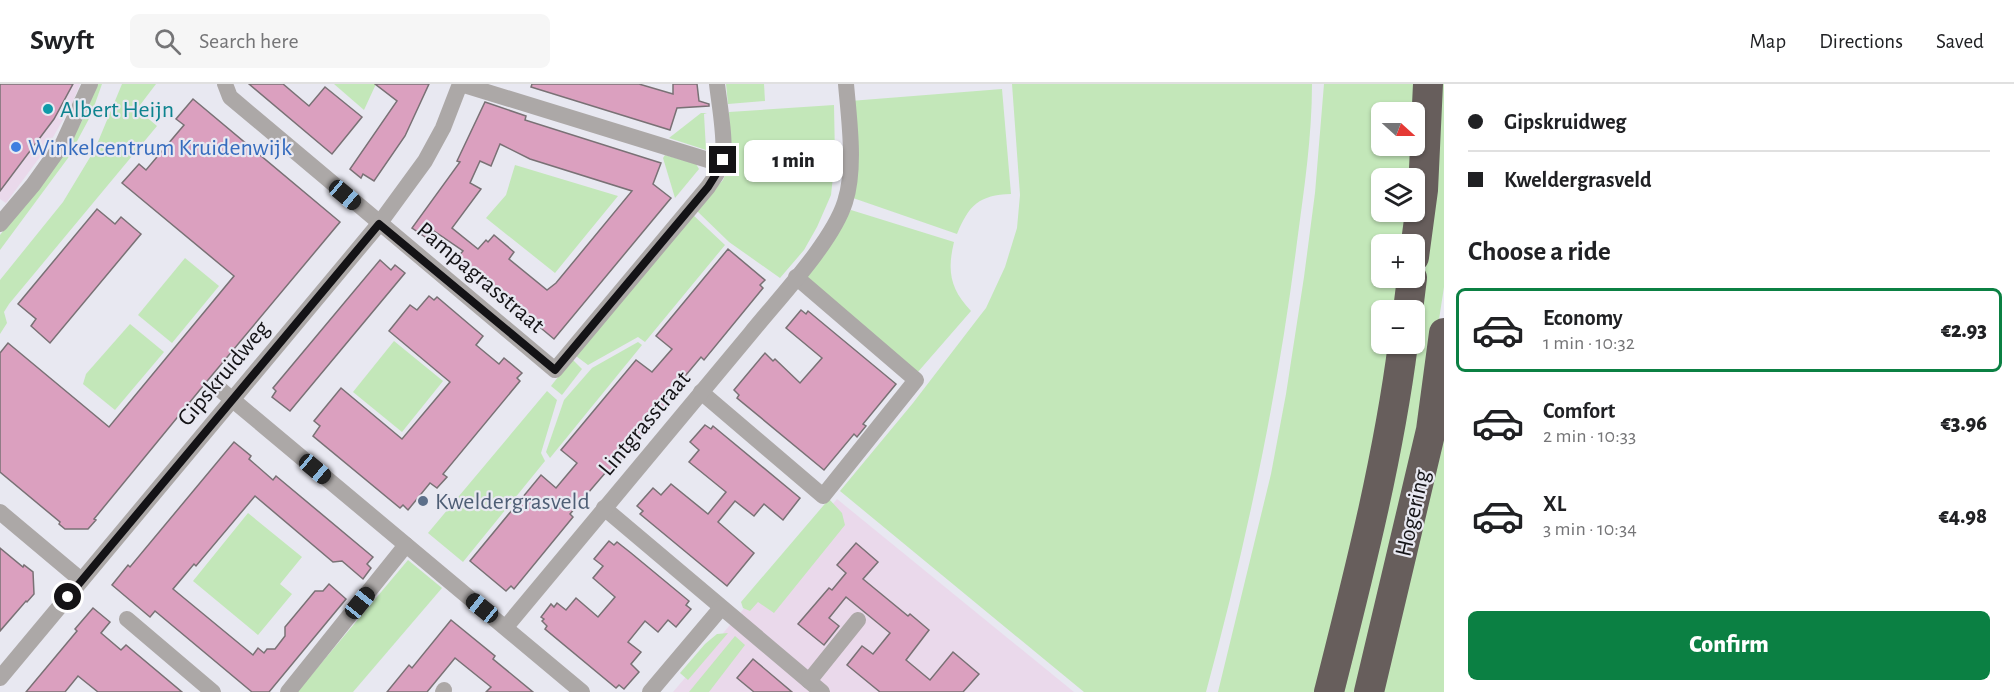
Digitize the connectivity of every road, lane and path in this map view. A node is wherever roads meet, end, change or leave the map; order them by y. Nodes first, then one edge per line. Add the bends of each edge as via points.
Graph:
1 (90, 84) edge
2 (225, 84) edge
3 (461, 84) edge
4 (717, 84) edge
5 (1428, 84) edge
6 (847, 90) edge
7 (722, 164) junction
8 (0, 224) edge
9 (379, 224) junction
10 (1417, 234) edge
11 (796, 277) junction
12 (1444, 333) edge
13 (1402, 354) edge
14 (216, 386) dead end
15 (702, 393) junction
16 (232, 399) junction
17 (604, 508) junction
18 (0, 513) edge
19 (406, 545) junction
20 (81, 580) junction
21 (721, 608) junction
22 (127, 619) dead end
23 (858, 620) dead end
24 (506, 627) junction
25 (0, 678) edge
26 (816, 687) edge
27 (213, 692) edge
28 (288, 692) edge
29 (582, 692) edge
30 (650, 692) edge
31 (1329, 692) edge
32 (1369, 692) edge

1 - 8 street via 63,143
2 - 9 street, Pampagrasstraat via 230,97
3 - 7 street
3 - 9 street, Gipskruidweg via 425,161
4 - 7 street
5 - 10 highway
6 - 11 street, Lintgrasstraat via 850,170 845,202 828,235
7 - 9 street, Pampagrasstraat via 708,187 555,370
9 - 16 street, Gipskruidweg
11 - 15 street, Lintgrasstraat
11 - 15 street via 916,380 823,496
12 - 32 highway, Hogering via 1431,430
13 - 31 highway, Hogering via 1353,596
14 - 16 street
15 - 17 street, Lintgrasstraat
16 - 19 street
16 - 20 street, Gipskruidweg
17 - 21 street
17 - 24 street, Lintgrasstraat
18 - 20 street
19 - 24 street
19 - 28 street
20 - 25 street, Gipskruidweg
21 - 26 street
21 - 30 street
22 - 27 street
23 - 26 street
24 - 29 street

